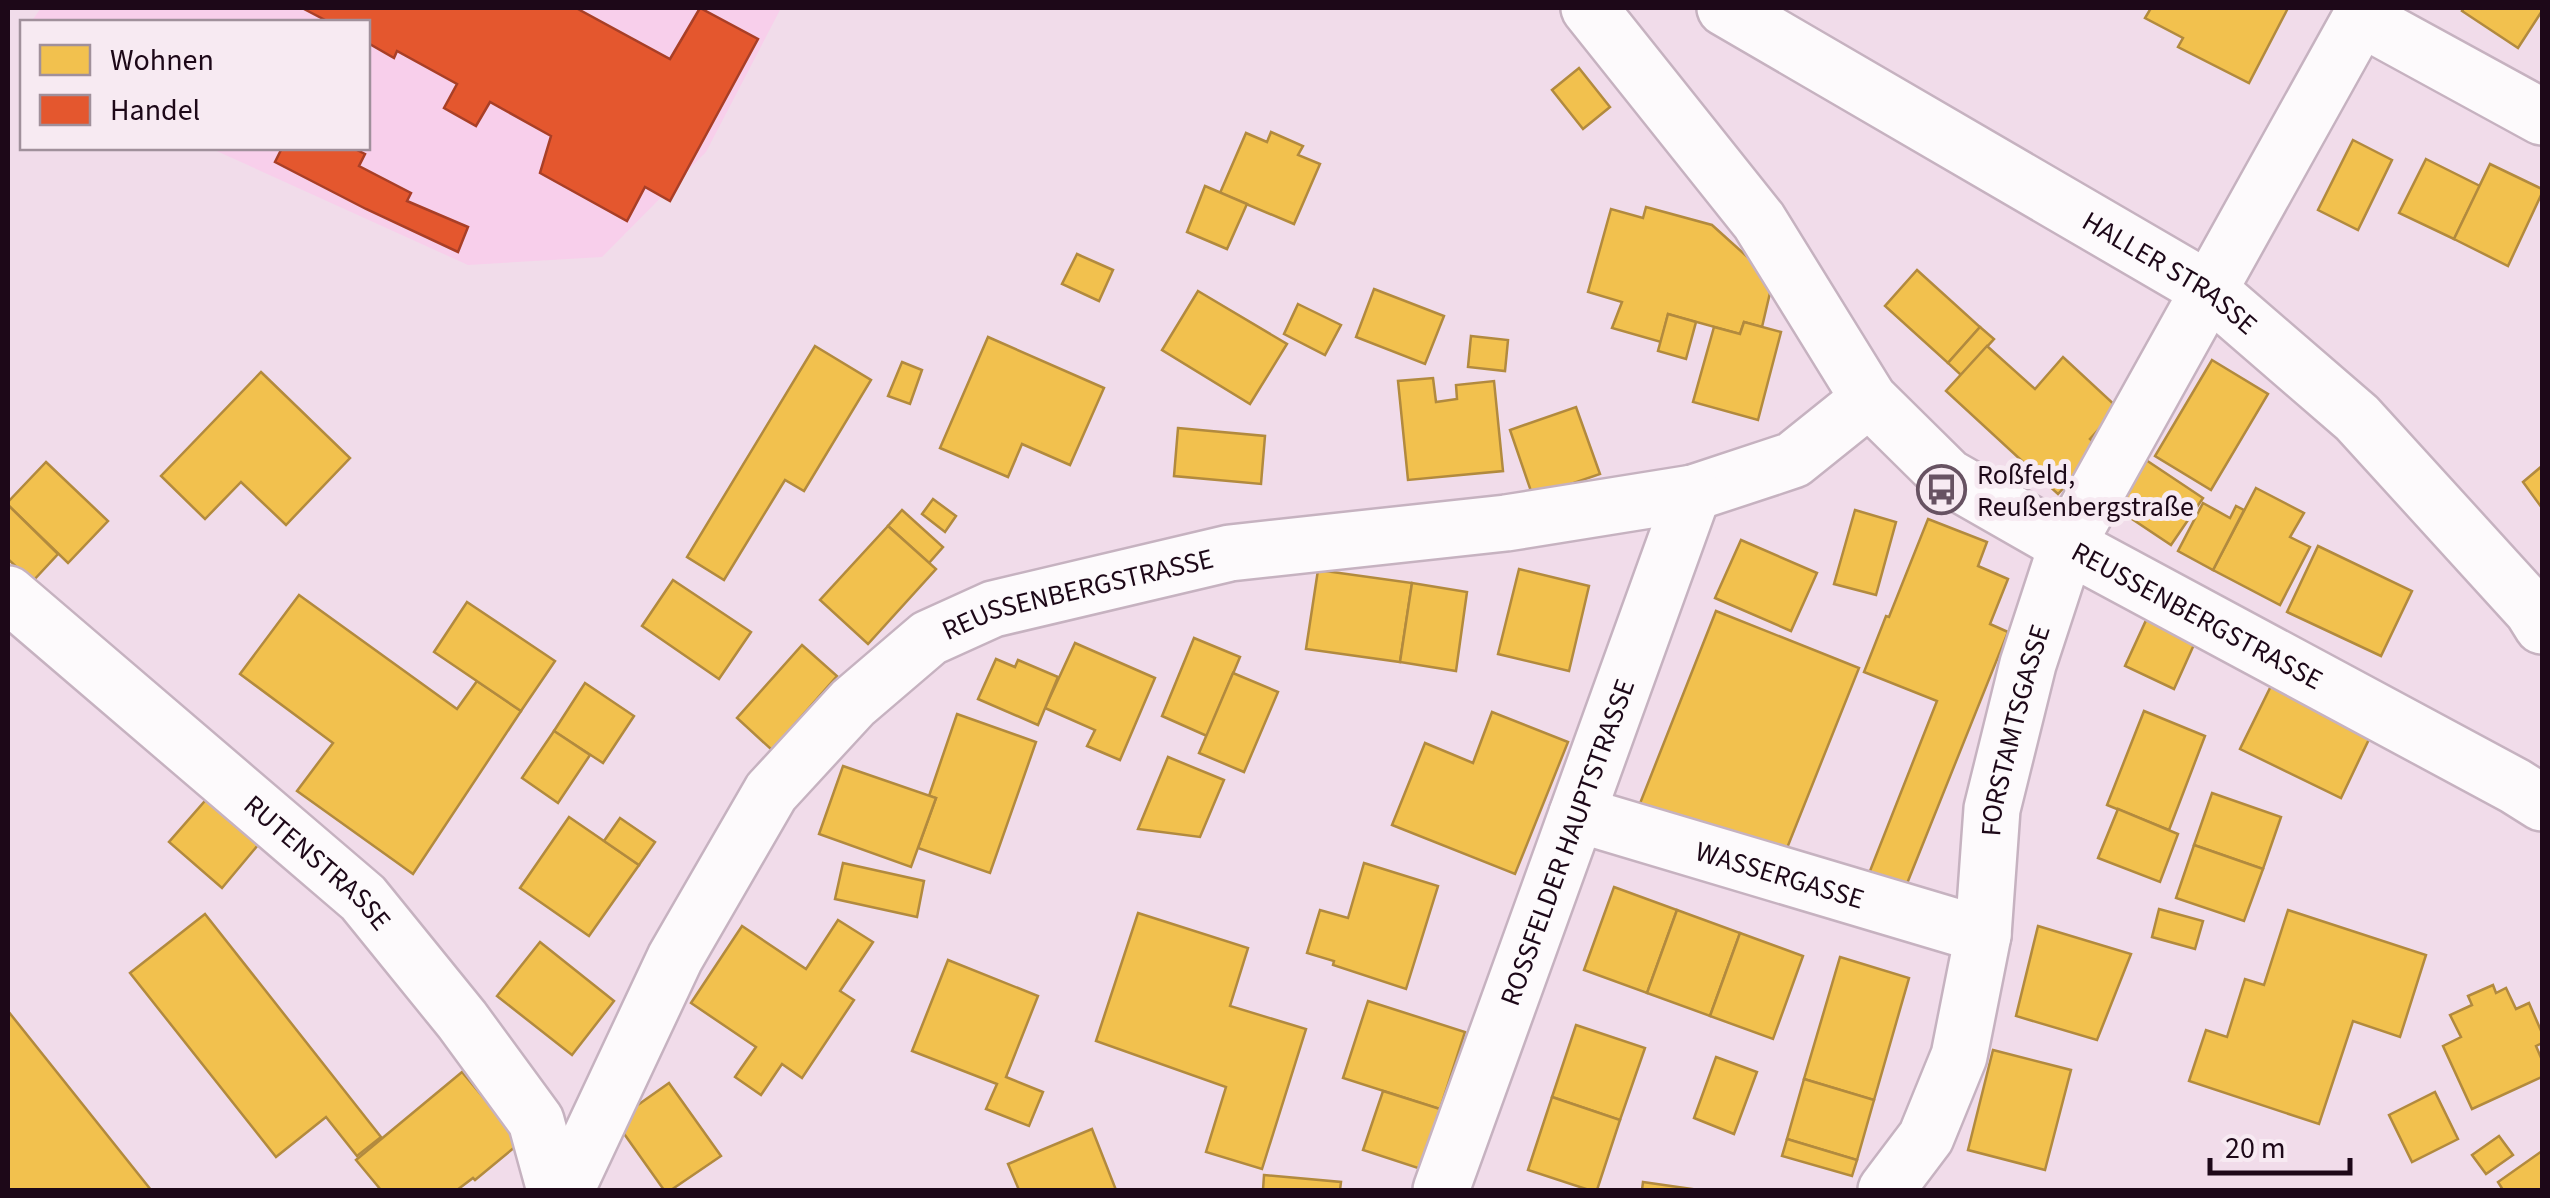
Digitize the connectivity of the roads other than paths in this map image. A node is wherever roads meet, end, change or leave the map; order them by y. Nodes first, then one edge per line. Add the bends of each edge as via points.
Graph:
1 (1588, 8) edge
2 (1725, 8) edge
3 (2364, 13) edge
4 (2542, 118) edge
5 (2209, 290) junction
6 (1869, 400) junction
7 (1693, 493) junction
8 (2068, 545) junction
9 (8, 594) edge
10 (2542, 626) edge
11 (2533, 784) edge
12 (1576, 814) junction
13 (1983, 935) junction
14 (555, 1190) edge
15 (566, 1190) edge
16 (1442, 1190) edge
17 (1886, 1190) edge

1 - 6 street, REUSSENBERGSTRASSE via 1759,221
2 - 5 street, HALLER STRASSE
3 - 4 street
3 - 5 street, FORSTAMTSGASSE
5 - 8 street, FORSTAMTSGASSE
5 - 10 street, HALLER STRASSE via 2357,418
6 - 7 street, REUSSENBERGSTRASSE via 1793,460
6 - 8 street, REUSSENBERGSTRASSE via 1948,477
7 - 12 street, ROSSFELDER HAUPTSTRASSE
7 - 15 street, REUSSENBERGSTRASSE via 1506,524 1230,553 994,609 929,638 853,703 771,792 675,958
8 - 11 street, REUSSENBERGSTRASSE
8 - 13 street, FORSTAMTSGASSE via 2028,664 1992,809
9 - 14 street, RUTENSTRASSE via 363,898 536,1121
12 - 13 street, WASSERGASSE
12 - 16 street, ROSSFELDER HAUPTSTRASSE
13 - 17 street, FORSTAMTSGASSE via 1959,1056 1926,1138

